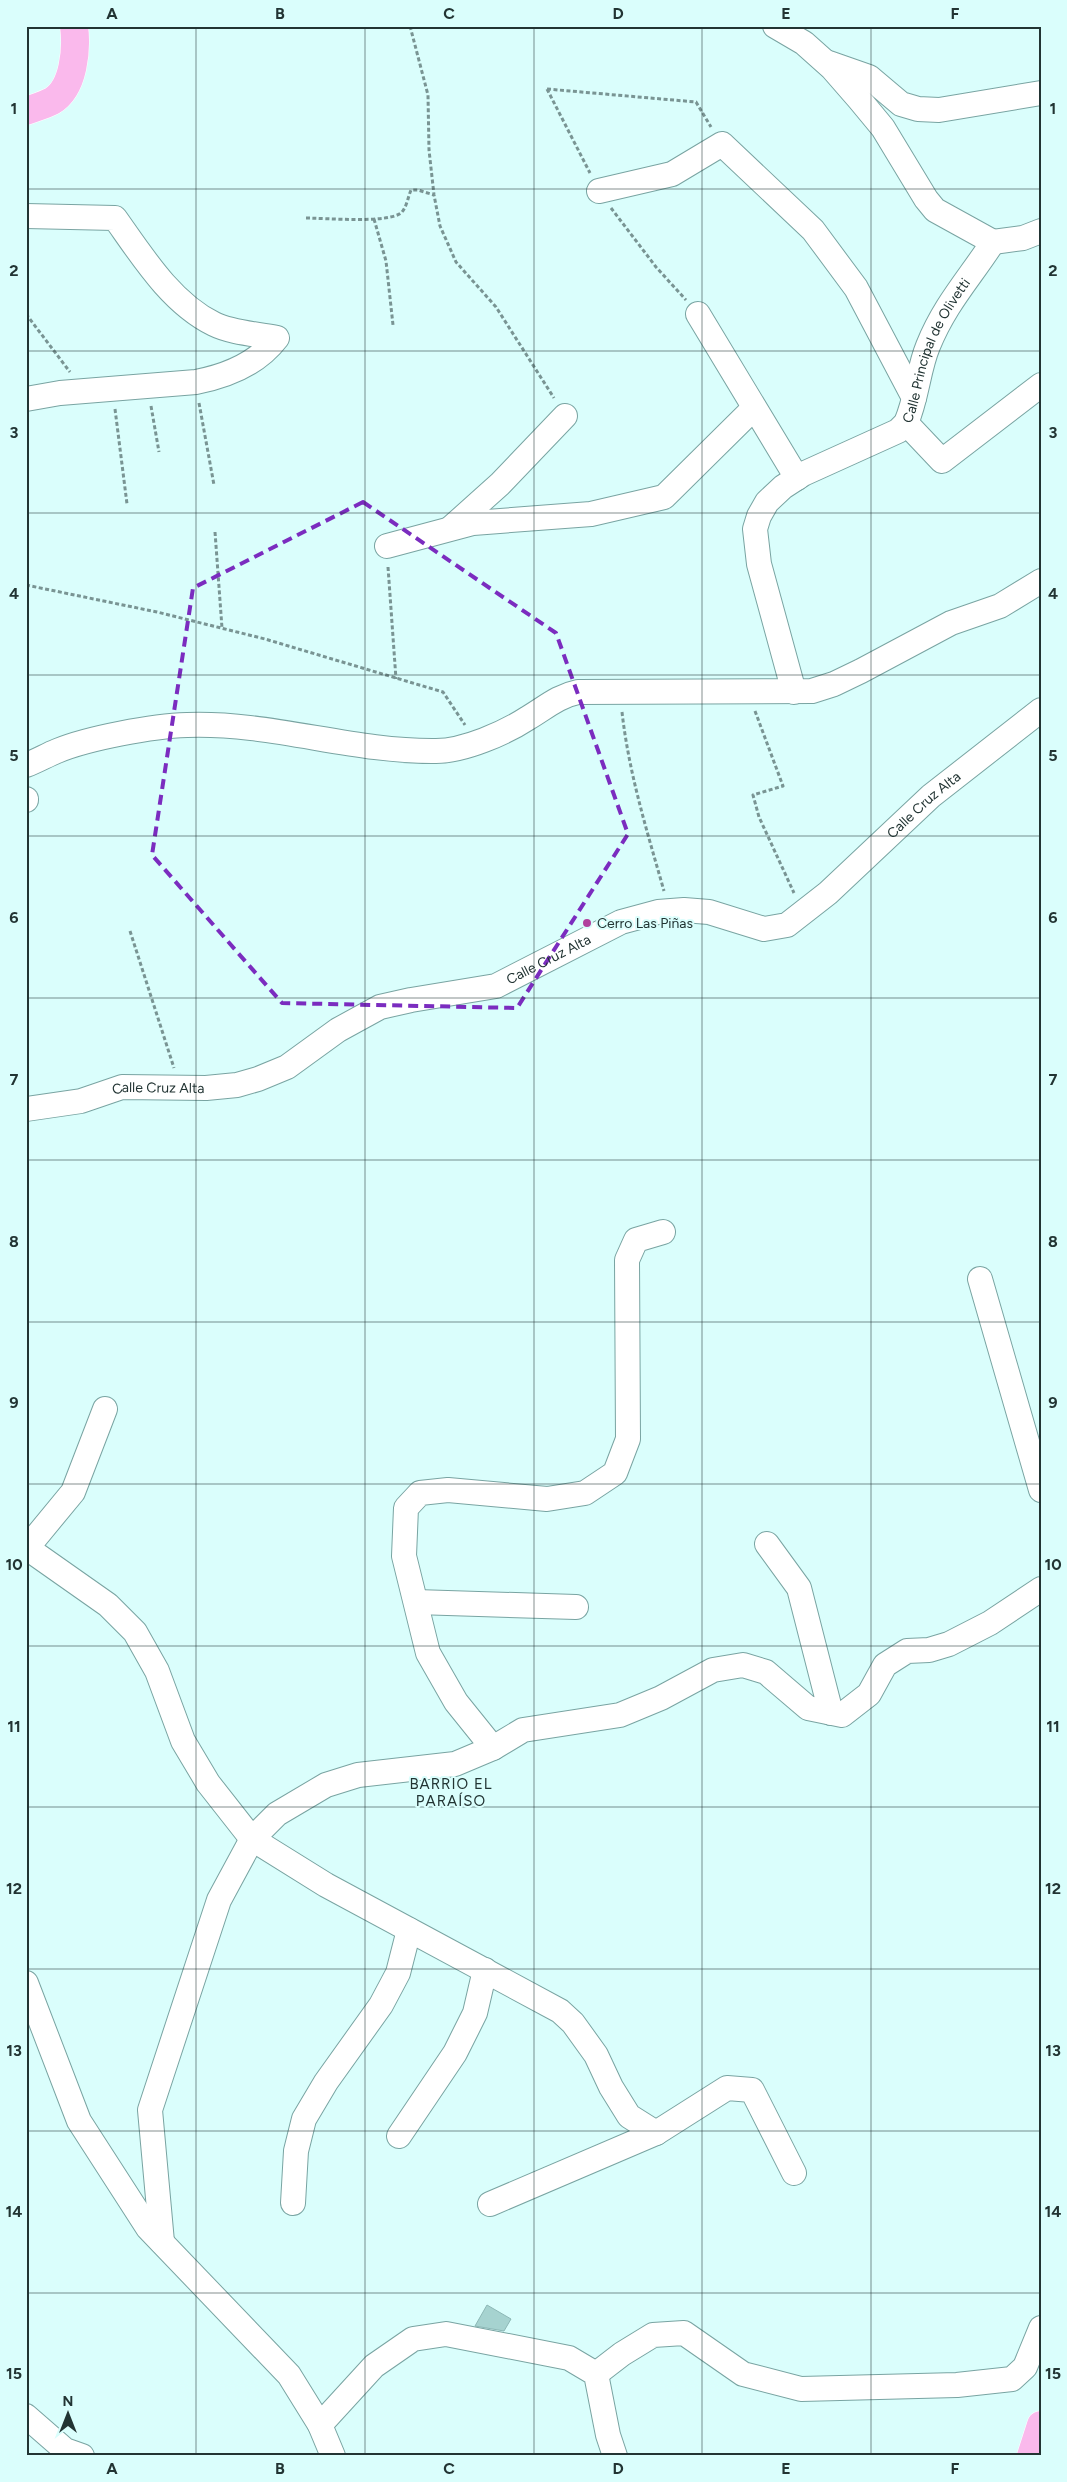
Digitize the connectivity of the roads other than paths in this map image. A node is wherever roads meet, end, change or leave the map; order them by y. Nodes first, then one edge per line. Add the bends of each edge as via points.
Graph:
1 (74, 26) edge
2 (775, 26) edge
3 (825, 61) junction
4 (1041, 93) edge
5 (26, 111) edge
6 (599, 191) dead end
7 (26, 216) edge
8 (1041, 231) edge
9 (993, 242) junction
10 (698, 314) dead end
11 (1041, 385) edge
12 (26, 398) edge
13 (914, 398) junction
14 (754, 408) junction
15 (565, 416) road end
16 (906, 423) junction
17 (798, 478) junction
18 (449, 530) junction
19 (387, 546) road end
20 (1041, 581) edge
21 (794, 692) junction
22 (1041, 710) edge
23 (26, 765) edge
24 (26, 1109) edge
25 (663, 1232) dead end
26 (980, 1279) dead end
27 (105, 1409) dead end
28 (1041, 1490) edge
29 (767, 1544) dead end
30 (27, 1548) edge
31 (1041, 1589) edge
32 (416, 1602) junction
33 (576, 1607) dead end
34 (831, 1713) junction
35 (493, 1748) junction
36 (252, 1839) junction
37 (410, 1930) junction
38 (484, 1970) junction
39 (26, 1983) edge
40 (656, 2133) junction
41 (399, 2136) dead end
42 (794, 2173) dead end
43 (293, 2202) dead end
44 (490, 2204) dead end
45 (162, 2242) junction
46 (1041, 2328) edge
47 (596, 2374) junction
48 (26, 2416) edge
49 (320, 2425) junction
50 (1041, 2425) edge
51 (82, 2456) edge
52 (333, 2456) edge
53 (615, 2456) edge
54 (1031, 2456) edge

1 - 5 main road via 72,72 53,100
2 - 3 street via 804,43
3 - 4 street via 869,77 901,104 918,109 939,110
3 - 9 street via 883,128 935,210
6 - 13 street via 672,174 722,144 813,230 856,288
7 - 12 street via 115,218 155,273 193,309 214,324 277,338 261,357 216,378
8 - 9 street via 1023,238
9 - 13 street, Calle Principal de Olivetti via 950,301 927,348
10 - 14 street
11 - 16 street via 942,461
13 - 16 street, Calle Principal de Olivetti
14 - 17 street
14 - 18 street via 664,497 591,514 473,523
15 - 18 street via 500,484
16 - 17 street, Calle Principal de Olivetti via 898,431
17 - 21 street, Calle Principal de Olivetti via 767,502 755,528 759,564
18 - 19 street
20 - 21 street via 1000,606 951,623 834,684 812,691
21 - 23 street via 565,694 527,719 476,742 438,751 356,746 254,728 160,726 58,750
22 - 24 street, Calle Cruz Alta via 931,796 828,893 788,924 764,930 709,912 669,911 621,922 496,986 380,1007 338,1030 287,1067 258,1079 237,1085 122,1087 81,1101
25 - 32 street via 636,1240 627,1260 628,1439 615,1474 585,1493 547,1499 448,1490 420,1493 406,1508 404,1556
26 - 28 street
27 - 30 street via 73,1492
29 - 34 street via 799,1588
30 - 36 street via 108,1604 135,1632 157,1672 182,1741 208,1783
31 - 34 street via 990,1623 949,1644 929,1650 907,1651 885,1665 869,1694 842,1715
32 - 33 street
32 - 35 street via 428,1653 456,1702
34 - 35 street via 808,1708 766,1672 743,1665 713,1670 661,1698 620,1715 522,1730
35 - 36 street via 455,1764 358,1775 326,1785 277,1814
36 - 37 street via 326,1885
36 - 45 street via 219,1900 150,2110
37 - 38 street
37 - 43 street via 398,1973 381,2004 304,2119 296,2151
38 - 40 street via 560,2011 573,2023 596,2054 629,2116
38 - 41 street via 475,2013 455,2053
39 - 45 street via 79,2122 148,2228
40 - 42 street via 727,2088 752,2090
40 - 44 street
45 - 49 street via 289,2375
46 - 47 street via 1025,2367 1012,2379 984,2382 801,2390 743,2374 684,2333 654,2335
47 - 49 street via 569,2358 446,2334 412,2339 374,2366
47 - 53 street
48 - 51 street via 65,2450
49 - 52 street
50 - 54 main road

